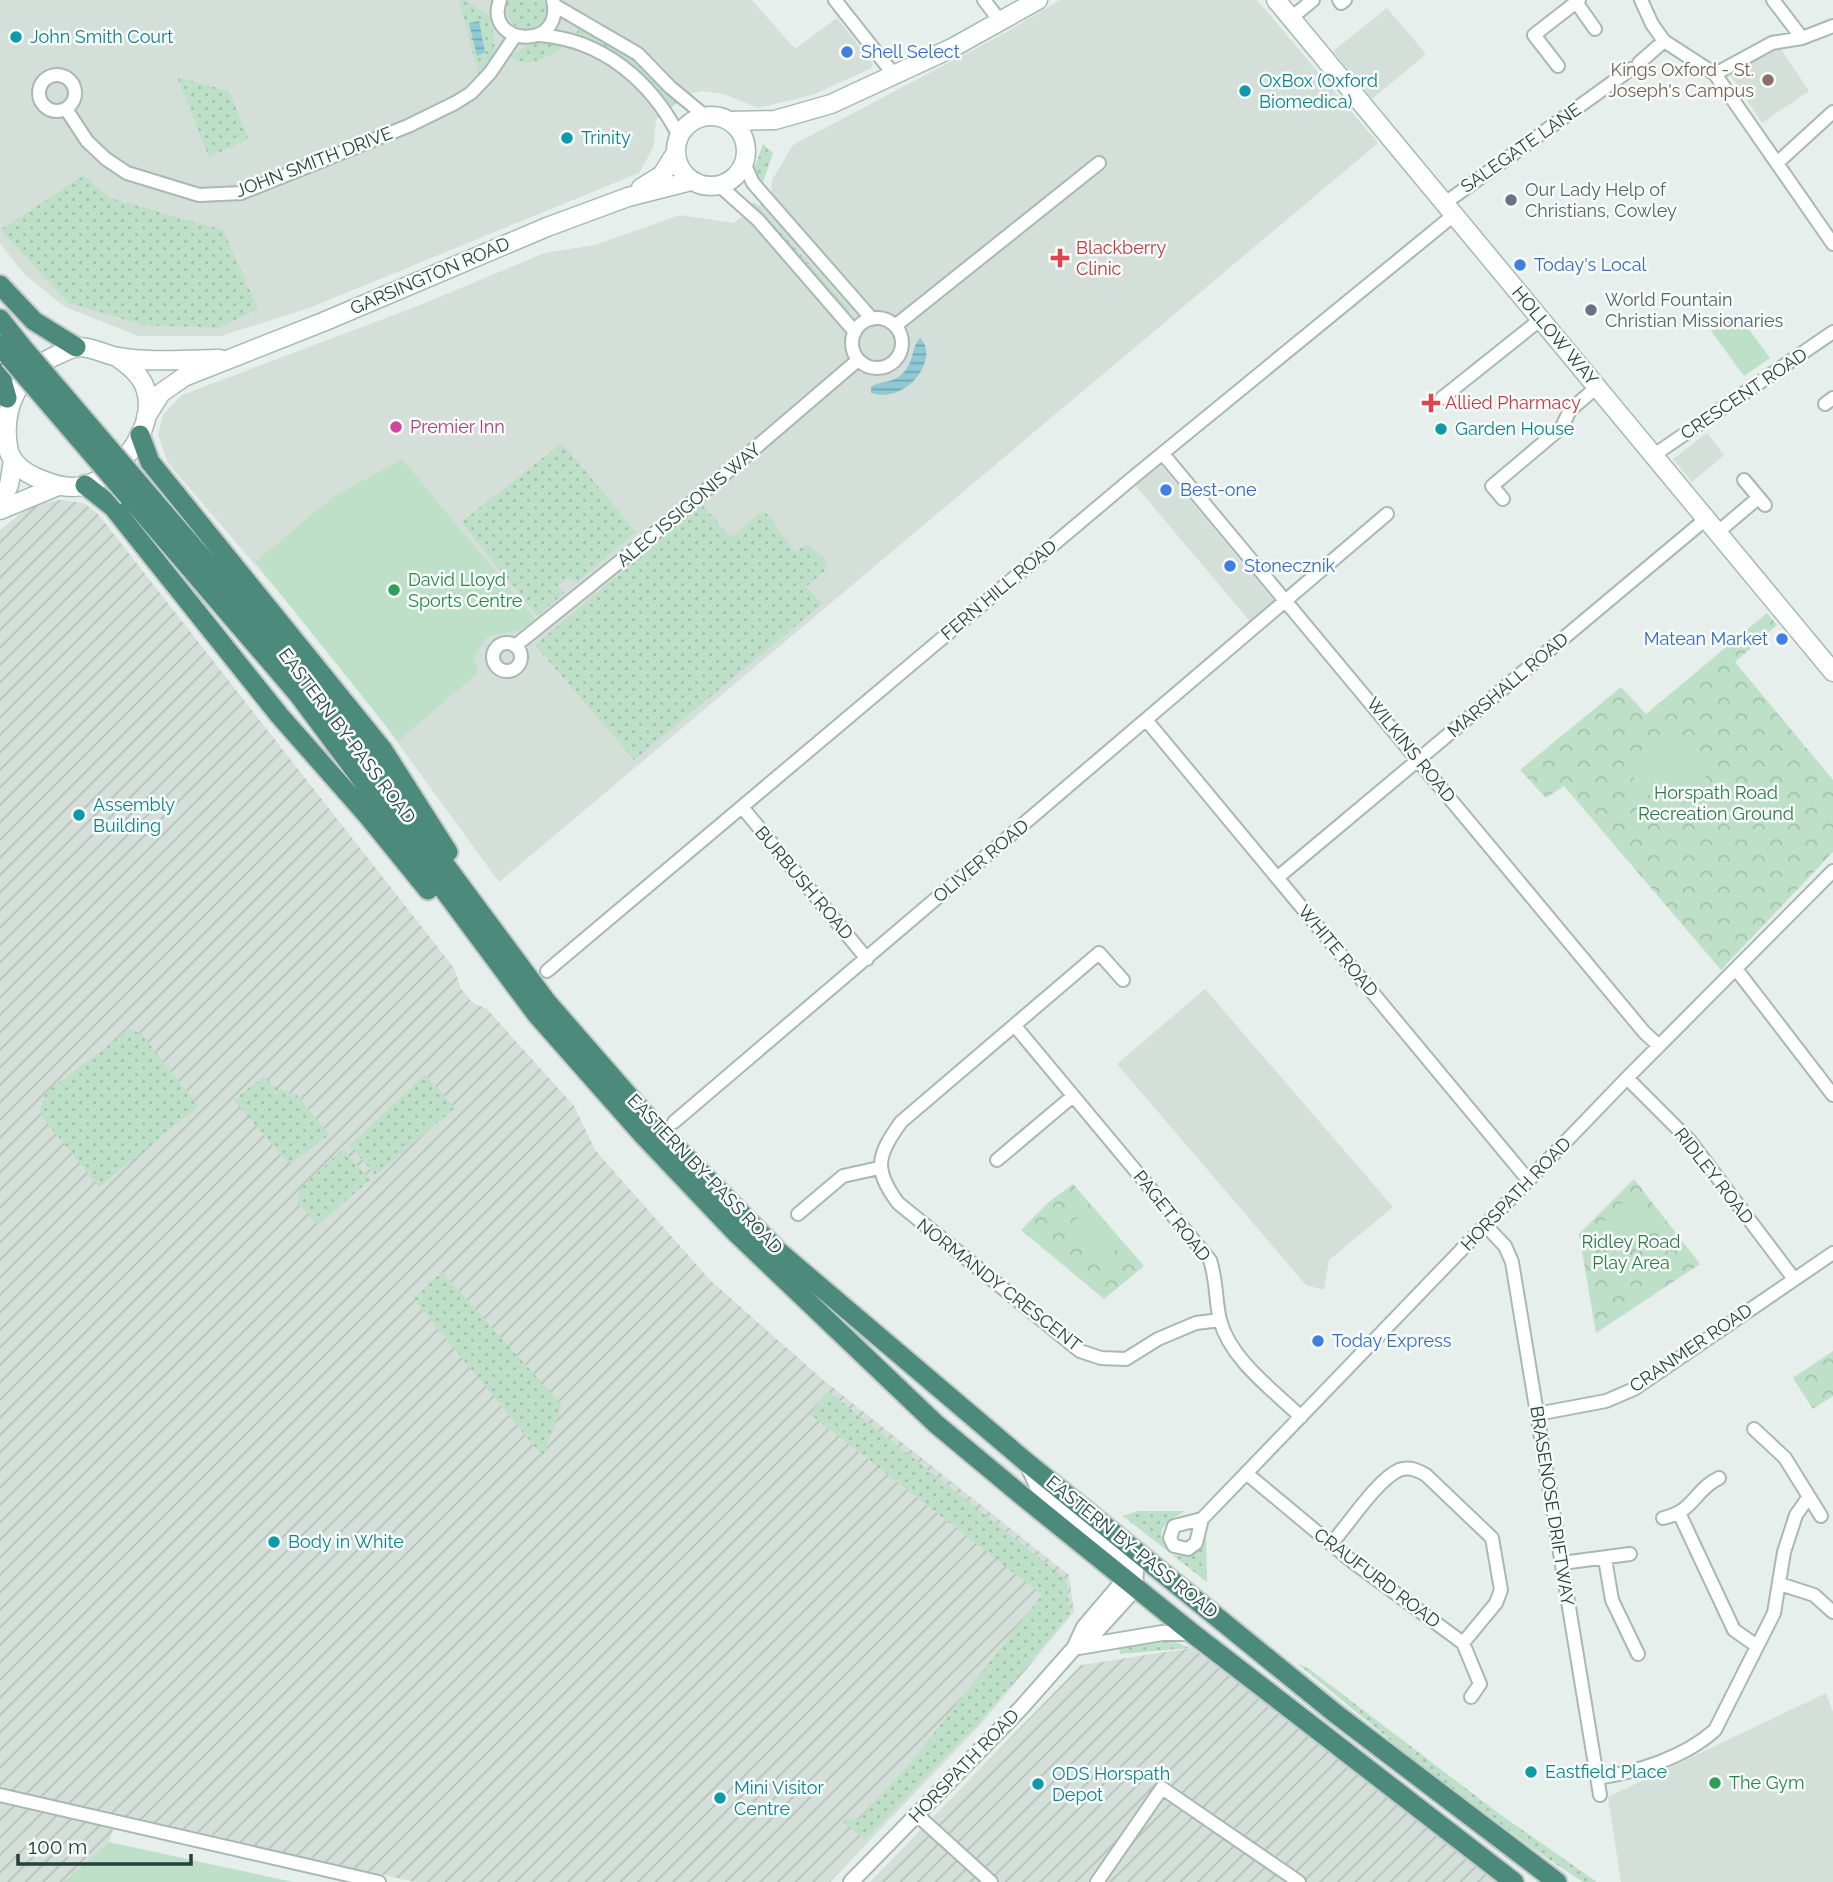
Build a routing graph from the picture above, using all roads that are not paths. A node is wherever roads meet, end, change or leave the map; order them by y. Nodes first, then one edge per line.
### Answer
1 (500, 0) edge
2 (835, 0) edge
3 (985, 0) edge
4 (1038, 0) edge
5 (1276, 0) edge
6 (1314, 0) edge
7 (1339, 0) edge
8 (1345, 0) edge
9 (1641, 0) edge
10 (1773, 0) edge
11 (1578, 1) edge
12 (553, 2) edge
13 (1291, 18) junction
14 (1000, 21) junction
15 (1833, 26) edge
16 (1595, 29) dead end
17 (538, 35) junction
18 (515, 36) junction
19 (1802, 38) junction
20 (1664, 41) junction
21 (1558, 66) dead end
22 (1715, 74) junction
23 (895, 76) junction
24 (66, 109) dead end
25 (1833, 113) edge
26 (705, 116) junction
27 (775, 120) junction
28 (730, 121) junction
29 (679, 136) junction
30 (746, 142) junction
31 (675, 154) junction
32 (744, 163) junction
33 (1099, 163) dead end
34 (1777, 163) junction
35 (691, 181) junction
36 (720, 186) junction
37 (628, 197) junction
38 (1450, 209) junction
39 (1833, 244) edge
40 (0, 285) edge
41 (0, 319) edge
42 (872, 319) junction
43 (1541, 319) junction
44 (895, 326) junction
45 (855, 332) junction
46 (1833, 333) edge
47 (76, 347) junction
48 (8, 356) edge
49 (117, 357) junction
50 (234, 358) junction
51 (859, 360) junction
52 (1597, 387) junction
53 (7, 398) junction
54 (1442, 398) dead end
55 (143, 426) junction
56 (1163, 454) junction
57 (1654, 455) junction
58 (13, 461) junction
59 (1744, 480) dead end
60 (85, 485) junction
61 (58, 486) junction
62 (135, 491) junction
63 (1503, 499) dead end
64 (0, 503) edge
65 (0, 510) edge
66 (1387, 514) dead end
67 (1712, 525) junction
68 (1287, 599) junction
69 (515, 646) dead end
70 (1833, 672) edge
71 (1147, 721) junction
72 (1419, 760) junction
73 (741, 807) junction
74 (1833, 871) edge
75 (1277, 878) junction
76 (465, 892) junction
77 (867, 959) junction
78 (1736, 969) junction
79 (547, 971) dead end
80 (1123, 980) dead end
81 (537, 1015) junction
82 (1015, 1026) junction
83 (1659, 1046) junction
84 (1627, 1079) junction
85 (1833, 1095) edge
86 (1073, 1096) junction
87 (674, 1122) dead end
88 (998, 1160) dead end
89 (879, 1168) junction
90 (1529, 1181) junction
91 (798, 1214) dead end
92 (1486, 1226) junction
93 (1833, 1253) edge
94 (1794, 1279) junction
95 (1220, 1320) junction
96 (1537, 1413) junction
97 (1301, 1417) junction
98 (1754, 1429) dead end
99 (1246, 1473) junction
100 (1719, 1478) dead end
101 (1808, 1497) junction
102 (1680, 1515) junction
103 (1821, 1516) dead end
104 (1663, 1518) dead end
105 (1202, 1519) dead end
106 (1331, 1544) junction
107 (1630, 1554) dead end
108 (1605, 1559) junction
109 (1562, 1563) junction
110 (1137, 1576) junction
111 (1780, 1584) junction
112 (1833, 1612) edge
113 (1192, 1633) junction
114 (1463, 1643) junction
115 (1757, 1646) junction
116 (1075, 1647) junction
117 (1638, 1654) dead end
118 (1471, 1697) dead end
119 (1597, 1778) junction
120 (0, 1795) edge
121 (1600, 1795) dead end
122 (916, 1814) junction
123 (379, 1882) edge
124 (851, 1882) edge
125 (991, 1882) edge
126 (1097, 1882) edge
127 (1298, 1882) edge
128 (1514, 1882) edge
129 (1558, 1882) edge

1 - 18 street
2 - 23 street
3 - 14 street
4 - 14 main road
5 - 13 main road, HOLLOW WAY
6 - 13 street
7 - 8 street
9 - 20 street
10 - 19 street
11 - 16 street
11 - 21 street
12 - 17 street
12 - 26 street
13 - 38 main road, HOLLOW WAY
14 - 23 main road
15 - 19 street
17 - 18 street
17 - 29 street
18 - 24 street, JOHN SMITH DRIVE
19 - 22 street
20 - 22 street
20 - 38 street, SALEGATE LANE
22 - 34 street
23 - 27 main road
25 - 34 street
26 - 28 main road
26 - 29 main road
27 - 28 main road
27 - 30 main road
28 - 30 main road
29 - 31 main road
30 - 32 main road
31 - 35 main road
31 - 37 main road
32 - 36 main road
32 - 42 street
33 - 44 street
34 - 39 street
35 - 36 main road
35 - 37 main road
36 - 45 street
37 - 50 main road, GARSINGTON ROAD
38 - 43 main road, HOLLOW WAY
38 - 56 street, FERN HILL ROAD
40 - 47 highway
41 - 48 highway, EASTERN BY-PASS ROAD
42 - 44 street
42 - 45 street
43 - 52 main road, HOLLOW WAY
43 - 54 street
44 - 51 street
45 - 51 street
46 - 57 street, CRESCENT ROAD
47 - 49 main road
47 - 53 main road
48 - 53 highway
48 - 62 highway, EASTERN BY-PASS ROAD, bridge
49 - 50 main road
49 - 55 main road
50 - 55 main road, GARSINGTON ROAD
51 - 69 street, ALEC ISSIGONIS WAY
52 - 57 main road, HOLLOW WAY
52 - 63 street
53 - 58 main road
55 - 60 main road
55 - 76 highway
56 - 68 street, WILKINS ROAD
56 - 73 street, FERN HILL ROAD
57 - 67 main road, HOLLOW WAY
58 - 61 main road
58 - 64 main road
59 - 67 street, MARSHALL ROAD
60 - 61 main road
60 - 81 highway
61 - 65 main road
62 - 76 highway, EASTERN BY-PASS ROAD
62 - 81 highway, EASTERN BY-PASS ROAD
66 - 68 street, OLIVER ROAD
67 - 70 main road, HOLLOW WAY
67 - 72 street, MARSHALL ROAD
68 - 71 street, OLIVER ROAD
68 - 72 street, WILKINS ROAD
71 - 75 street, WHITE ROAD
71 - 77 street, OLIVER ROAD
72 - 75 street, MARSHALL ROAD
72 - 83 street, WILKINS ROAD
73 - 77 street, BURBUSH ROAD
73 - 79 street, FERN HILL ROAD
74 - 78 street, HORSPATH ROAD
75 - 90 street, WHITE ROAD
76 - 110 highway, EASTERN BY-PASS ROAD
77 - 87 street, OLIVER ROAD
78 - 83 street, HORSPATH ROAD
78 - 85 street
80 - 82 street
81 - 110 highway, EASTERN BY-PASS ROAD
82 - 86 street, PAGET ROAD
82 - 89 street
83 - 84 street, HORSPATH ROAD
84 - 90 street, HORSPATH ROAD
84 - 94 street, RIDLEY ROAD
86 - 88 street
86 - 95 street, PAGET ROAD
89 - 91 street
89 - 95 street, NORMANDY CRESCENT
90 - 92 street, HORSPATH ROAD
92 - 96 street, BRASENOSE DRIFTWAY
92 - 97 street, HORSPATH ROAD
93 - 94 street, CRANMER ROAD
94 - 96 street, CRANMER ROAD
95 - 97 street, PAGET ROAD
96 - 109 street, BRASENOSE DRIFTWAY
97 - 99 street, HORSPATH ROAD
98 - 101 street
99 - 105 street, HORSPATH ROAD
99 - 106 street, CRAUFURD ROAD
100 - 102 street
101 - 103 street
101 - 111 street
102 - 104 street
102 - 115 street
106 - 114 street, CRAUFURD ROAD
106 - 114 street
107 - 108 street
108 - 109 street
108 - 117 street
109 - 119 street, BRASENOSE DRIFTWAY
110 - 113 highway, EASTERN BY-PASS ROAD
110 - 116 street, HORSPATH ROAD
110 - 129 highway, EASTERN BY-PASS ROAD
111 - 112 street
111 - 115 street
113 - 116 street
113 - 128 highway, EASTERN BY-PASS ROAD
114 - 118 street
115 - 119 street
116 - 122 street, HORSPATH ROAD
119 - 121 street, BRASENOSE DRIFTWAY
120 - 123 street
122 - 124 street, HORSPATH ROAD
122 - 125 street
126 - 127 street

